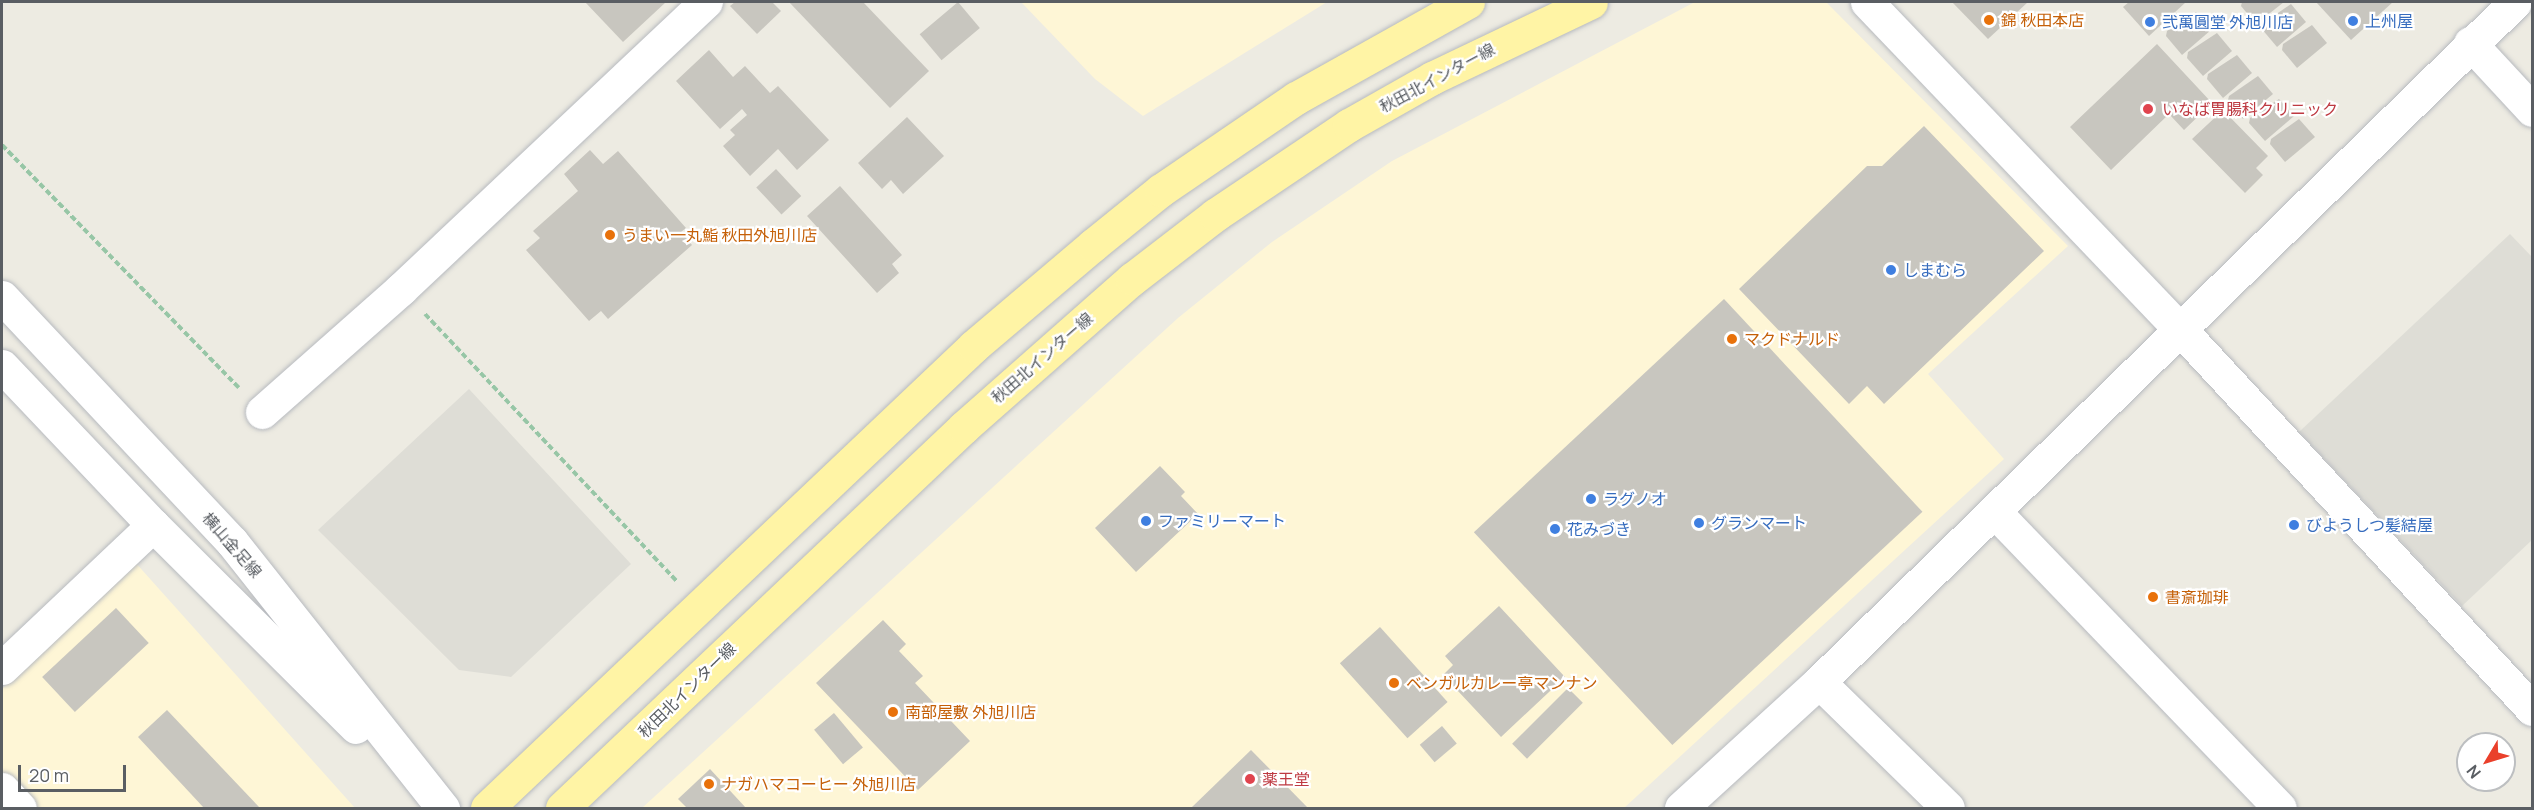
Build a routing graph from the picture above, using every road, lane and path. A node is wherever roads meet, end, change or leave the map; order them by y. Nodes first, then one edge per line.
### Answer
1 (706, 2) edge
2 (1468, 2) edge
3 (1591, 2) edge
4 (1867, 2) edge
5 (2515, 2) edge
6 (2470, 43) junction
7 (2532, 110) edge
8 (2, 145) edge
9 (401, 289) junction
10 (2, 297) edge
11 (2180, 329) junction
12 (2, 366) edge
13 (262, 412) joint
14 (1994, 511) junction
15 (153, 525) junction
16 (700, 606) junction
17 (2, 668) edge
18 (1818, 682) junction
19 (2532, 709) edge
20 (2, 789) edge
21 (20, 808) edge
22 (438, 808) edge
23 (443, 808) edge
24 (487, 808) edge
25 (562, 808) edge
26 (1681, 808) edge
27 (1948, 808) edge
28 (2280, 808) edge

1 - 9 street
2 - 16 main road
3 - 25 main road, 秋田北インター線
4 - 11 street
5 - 6 street
6 - 7 street
6 - 11 street
8 - 13 path
9 - 13 street
9 - 16 path
10 - 23 street, 横山金足線
11 - 14 street
11 - 19 street
12 - 15 street
14 - 18 street
14 - 28 street
15 - 17 street
15 - 22 street
16 - 24 main road
18 - 26 street
18 - 27 street
20 - 21 street

